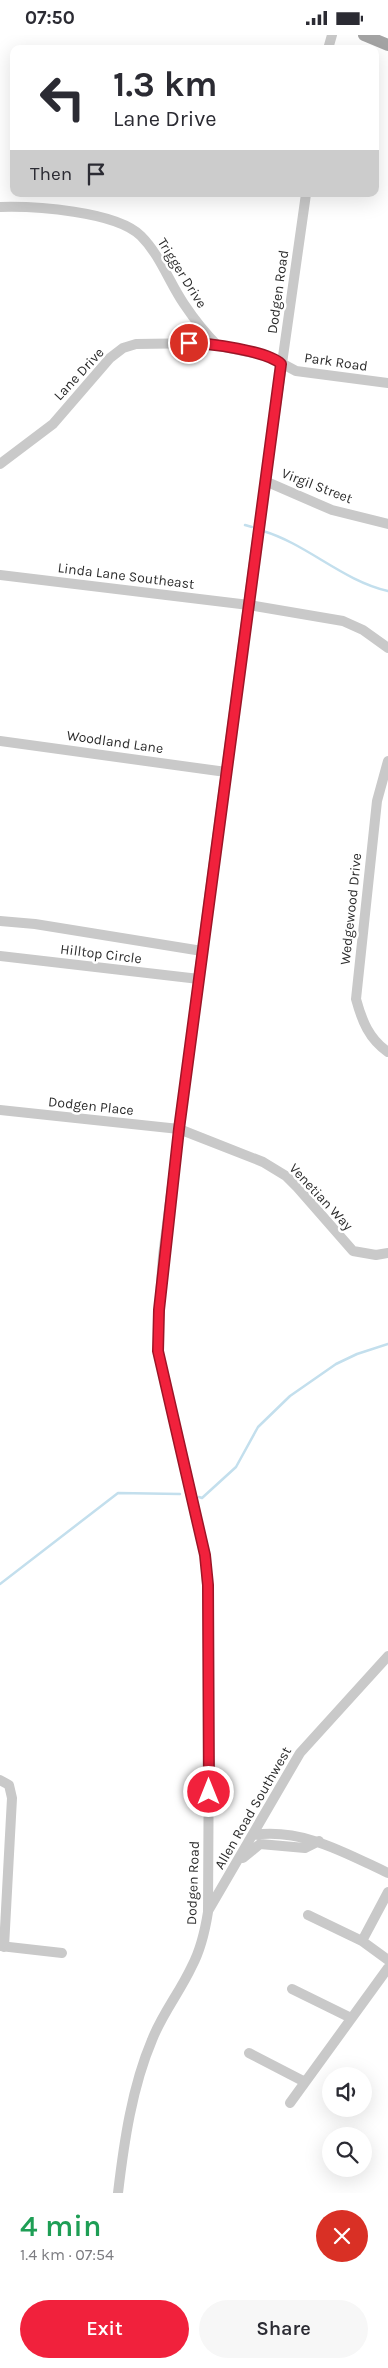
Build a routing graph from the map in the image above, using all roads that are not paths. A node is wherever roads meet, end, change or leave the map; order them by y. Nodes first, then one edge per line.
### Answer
1 (364, 35) edge
2 (388, 45) edge
3 (306, 197) edge
4 (0, 207) edge
5 (218, 346) junction
6 (281, 364) junction
7 (388, 383) edge
8 (0, 464) edge
9 (265, 481) junction
10 (388, 524) edge
11 (0, 575) edge
12 (248, 605) junction
13 (388, 648) edge
14 (0, 741) edge
15 (388, 761) edge
16 (226, 772) junction
17 (0, 921) edge
18 (202, 951) junction
19 (0, 956) edge
20 (199, 979) junction
21 (388, 1052) edge
22 (0, 1110) edge
23 (179, 1129) junction
24 (388, 1253) edge
25 (388, 1656) edge
26 (0, 1780) edge
27 (253, 1835) junction
28 (288, 1841) junction
29 (260, 1844) junction
30 (235, 1865) junction
31 (388, 1873) edge
32 (388, 1892) edge
33 (208, 1911) junction
34 (308, 1915) dead end
35 (362, 1941) junction
36 (2, 1946) edge
37 (62, 1953) dead end
38 (388, 1960) edge
39 (388, 1968) edge
40 (292, 1989) dead end
41 (351, 2018) junction
42 (249, 2053) dead end
43 (305, 2082) junction
44 (290, 2103) dead end
45 (118, 2193) edge

1 - 2 main road
3 - 6 street, Dodgen Road
4 - 5 street, Trigger Drive
5 - 6 street, Lane Drive
5 - 8 street, Lane Drive
6 - 7 street, Park Road
6 - 9 street, Dodgen Road
9 - 10 street, Virgil Street
9 - 12 street, Dodgen Road
11 - 12 street, Linda Lane Southeast
12 - 13 street, Linda Lane Southeast
12 - 16 street, Dodgen Road
14 - 16 street, Woodland Lane
15 - 21 street, Wedgewood Drive
16 - 18 street, Dodgen Road
17 - 18 street
18 - 20 street, Dodgen Road
19 - 20 street, Hilltop Circle
20 - 23 street, Dodgen Road
22 - 23 street, Dodgen Place
23 - 24 street, Venetian Way
23 - 33 street, Dodgen Road
25 - 27 street, Allen Road Southwest
26 - 36 street
27 - 28 street
27 - 29 street
27 - 30 street, Allen Road Southwest
28 - 29 street
28 - 31 street
29 - 30 street
30 - 33 street, Allen Road Southwest
32 - 35 street
33 - 45 street, Dodgen Road
34 - 35 street
35 - 38 street
36 - 37 street
39 - 41 street
40 - 41 street
41 - 43 street
42 - 43 street
43 - 44 street

